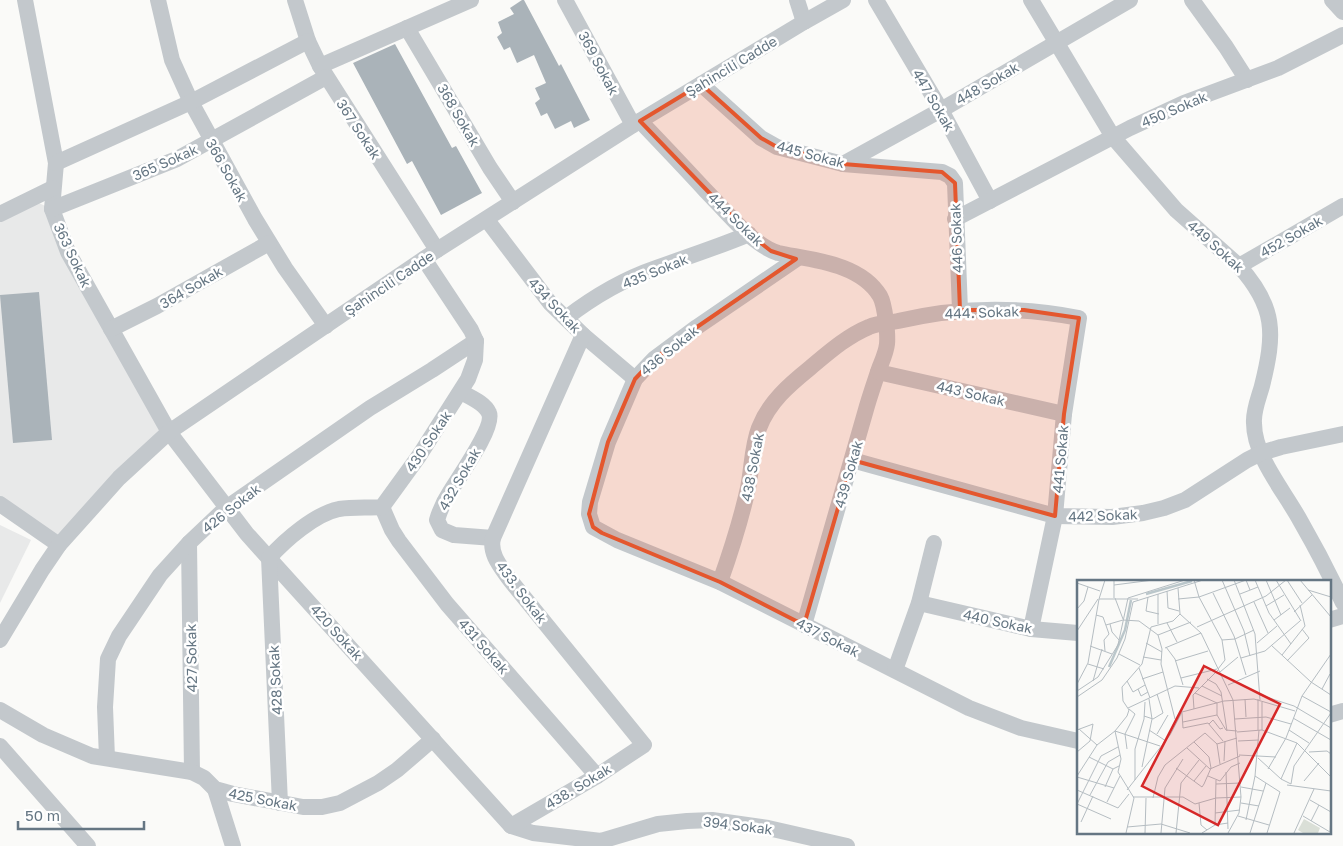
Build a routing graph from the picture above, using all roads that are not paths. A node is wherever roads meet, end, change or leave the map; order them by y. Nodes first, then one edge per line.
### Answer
1 (25, 0) edge
2 (158, 0) edge
3 (295, 0) edge
4 (470, 0) edge
5 (565, 0) edge
6 (797, 0) edge
7 (844, 0) edge
8 (876, 0) edge
9 (1031, 0) edge
10 (1130, 0) edge
11 (1192, 0) edge
12 (1332, 0) edge
13 (1343, 12) edge
14 (804, 22) junction
15 (408, 28) junction
16 (1343, 35) edge
17 (308, 41) junction
18 (1057, 42) junction
19 (323, 72) junction
20 (1247, 80) junction
21 (701, 84) junction
22 (190, 102) junction
23 (941, 110) junction
24 (636, 123) junction
25 (1113, 137) junction
26 (211, 140) junction
27 (56, 163) junction
28 (843, 164) junction
29 (942, 172) joint
30 (53, 188) junction
31 (990, 201) junction
32 (512, 202) junction
33 (1343, 206) edge
34 (52, 209) junction
35 (0, 210) edge
36 (0, 214) edge
37 (955, 219) junction
38 (487, 220) junction
39 (749, 234) junction
40 (269, 243) junction
41 (431, 255) junction
42 (798, 258) junction
43 (1239, 266) junction
44 (960, 310) junction
45 (566, 318) junction
46 (1079, 318) joint
47 (885, 324) junction
48 (326, 326) junction
49 (111, 329) junction
50 (583, 335) junction
51 (476, 341) junction
52 (878, 372) junction
53 (635, 379) junction
54 (461, 392) junction
55 (1064, 414) junction
56 (169, 432) junction
57 (1343, 434) edge
58 (1261, 453) junction
59 (852, 460) junction
60 (0, 504) edge
61 (382, 507) junction
62 (226, 508) junction
63 (589, 514) joint
64 (1055, 516) junction
65 (493, 538) junction
66 (189, 543) junction
67 (934, 543) dead end
68 (59, 545) junction
69 (269, 558) junction
70 (720, 582) junction
71 (919, 603) junction
72 (1343, 603) edge
73 (1343, 616) edge
74 (1330, 620) edge
75 (804, 624) junction
76 (1031, 629) junction
77 (1077, 634) edge
78 (0, 640) edge
79 (895, 670) junction
80 (0, 710) edge
81 (1343, 711) edge
82 (1330, 715) edge
83 (433, 739) junction
84 (1077, 741) edge
85 (644, 745) joint
86 (0, 746) edge
87 (107, 758) junction
88 (192, 772) junction
89 (597, 776) junction
90 (215, 789) junction
91 (280, 803) junction
92 (511, 826) junction
93 (600, 843) edge
94 (841, 845) edge
95 (88, 846) edge
96 (233, 846) edge

1 - 27 street, 363 Sokak
2 - 22 street, 366 Sokak
3 - 17 street, 367 Sokak
4 - 15 street, 365 Sokak
5 - 24 street, 369 Sokak
6 - 14 street
7 - 14 street, Şahincili Cadde
8 - 23 street, 447 Sokak
9 - 18 street, 449 Sokak
10 - 18 street, 448 Sokak
11 - 20 street
12 - 13 street
14 - 21 street, Şahincili Cadde
15 - 19 street, 365 Sokak
15 - 32 street, 368 Sokak
16 - 20 street, 450 Sokak
17 - 19 street, 367 Sokak
17 - 22 street
18 - 23 street, 448 Sokak
18 - 25 street, 449 Sokak
19 - 26 street, 365 Sokak
19 - 41 street, 367 Sokak
20 - 25 street, 450 Sokak
21 - 24 street, Şahincili Cadde
21 - 28 street, 445 Sokak
22 - 26 street, 366 Sokak
22 - 27 street
23 - 28 street, 448 Sokak
23 - 31 street, 447 Sokak
24 - 32 street, Şahincili Cadde
24 - 39 street, 444 Sokak
25 - 31 street, 450 Sokak
25 - 43 street, 449 Sokak
26 - 34 street, 365 Sokak
26 - 40 street, 366 Sokak
27 - 30 street, 363 Sokak
28 - 29 street, 445 Sokak
29 - 37 street, 446 Sokak
30 - 34 street, 363 Sokak
30 - 36 street
31 - 37 street, 450 Sokak
32 - 38 street, Şahincili Cadde
33 - 43 street, 452 Sokak
34 - 49 street, 363 Sokak
35 - 36 street
37 - 44 street, 446 Sokak
38 - 41 street, Şahincili Cadde
38 - 45 street, 434 Sokak
39 - 42 street, 444 Sokak
39 - 45 street, 435 Sokak
40 - 48 street, 366 Sokak
40 - 49 street, 364 Sokak
41 - 48 street, Şahincili Cadde
41 - 51 street
42 - 47 street, 444 Sokak
42 - 53 street, 436 Sokak
43 - 58 street, 449 Sokak
44 - 46 street, 444. Sokak
44 - 47 street, 444. Sokak
45 - 50 street, 434 Sokak
46 - 55 street, 441 Sokak
47 - 52 street, 439 Sokak
47 - 70 street, 438 Sokak
48 - 56 street, Şahincili Cadde
49 - 56 street, 363 Sokak
50 - 53 street, 434 Sokak
50 - 65 street
51 - 54 street, 430 Sokak
51 - 62 street, 426 Sokak
52 - 55 street, 443 Sokak
52 - 59 street, 439 Sokak
53 - 63 street, 436 Sokak
54 - 61 street, 430 Sokak
54 - 65 street, 432 Sokak
55 - 64 street, 441 Sokak
56 - 62 street, 420 Sokak
56 - 68 street, Şahincili Cadde
57 - 58 street, 442 Sokak
58 - 64 street, 442 Sokak
58 - 72 street, 449 Sokak
59 - 64 street, 442 Sokak
59 - 75 street, 439 Sokak
60 - 68 street
61 - 69 street
61 - 89 street, 431 Sokak
62 - 66 street, 426 Sokak
62 - 69 street, 420 Sokak
63 - 70 street, 437 Sokak
64 - 76 street, 441 Sokak
65 - 85 street, 433. Sokak
66 - 87 street, 426 Sokak
66 - 88 street, 427 Sokak
67 - 71 street
68 - 78 street, Şahincili Cadde
69 - 83 street, 420 Sokak
69 - 91 street, 428 Sokak
70 - 75 street, 437 Sokak
71 - 76 street, 440 Sokak
71 - 79 street
73 - 74 street
75 - 79 street, 437 Sokak
76 - 77 street, 440 Sokak
79 - 84 street, 437 Sokak
80 - 87 street, 425 Sokak
81 - 82 street
83 - 91 street, 425 Sokak
83 - 92 street, 420 Sokak
85 - 89 street, 438. Sokak
86 - 95 street
87 - 88 street, 425 Sokak
88 - 90 street, 425 Sokak
89 - 92 street, 438. Sokak
90 - 91 street, 425 Sokak
90 - 96 street
92 - 93 street, 394 Sokak
93 - 94 street, 394 Sokak

